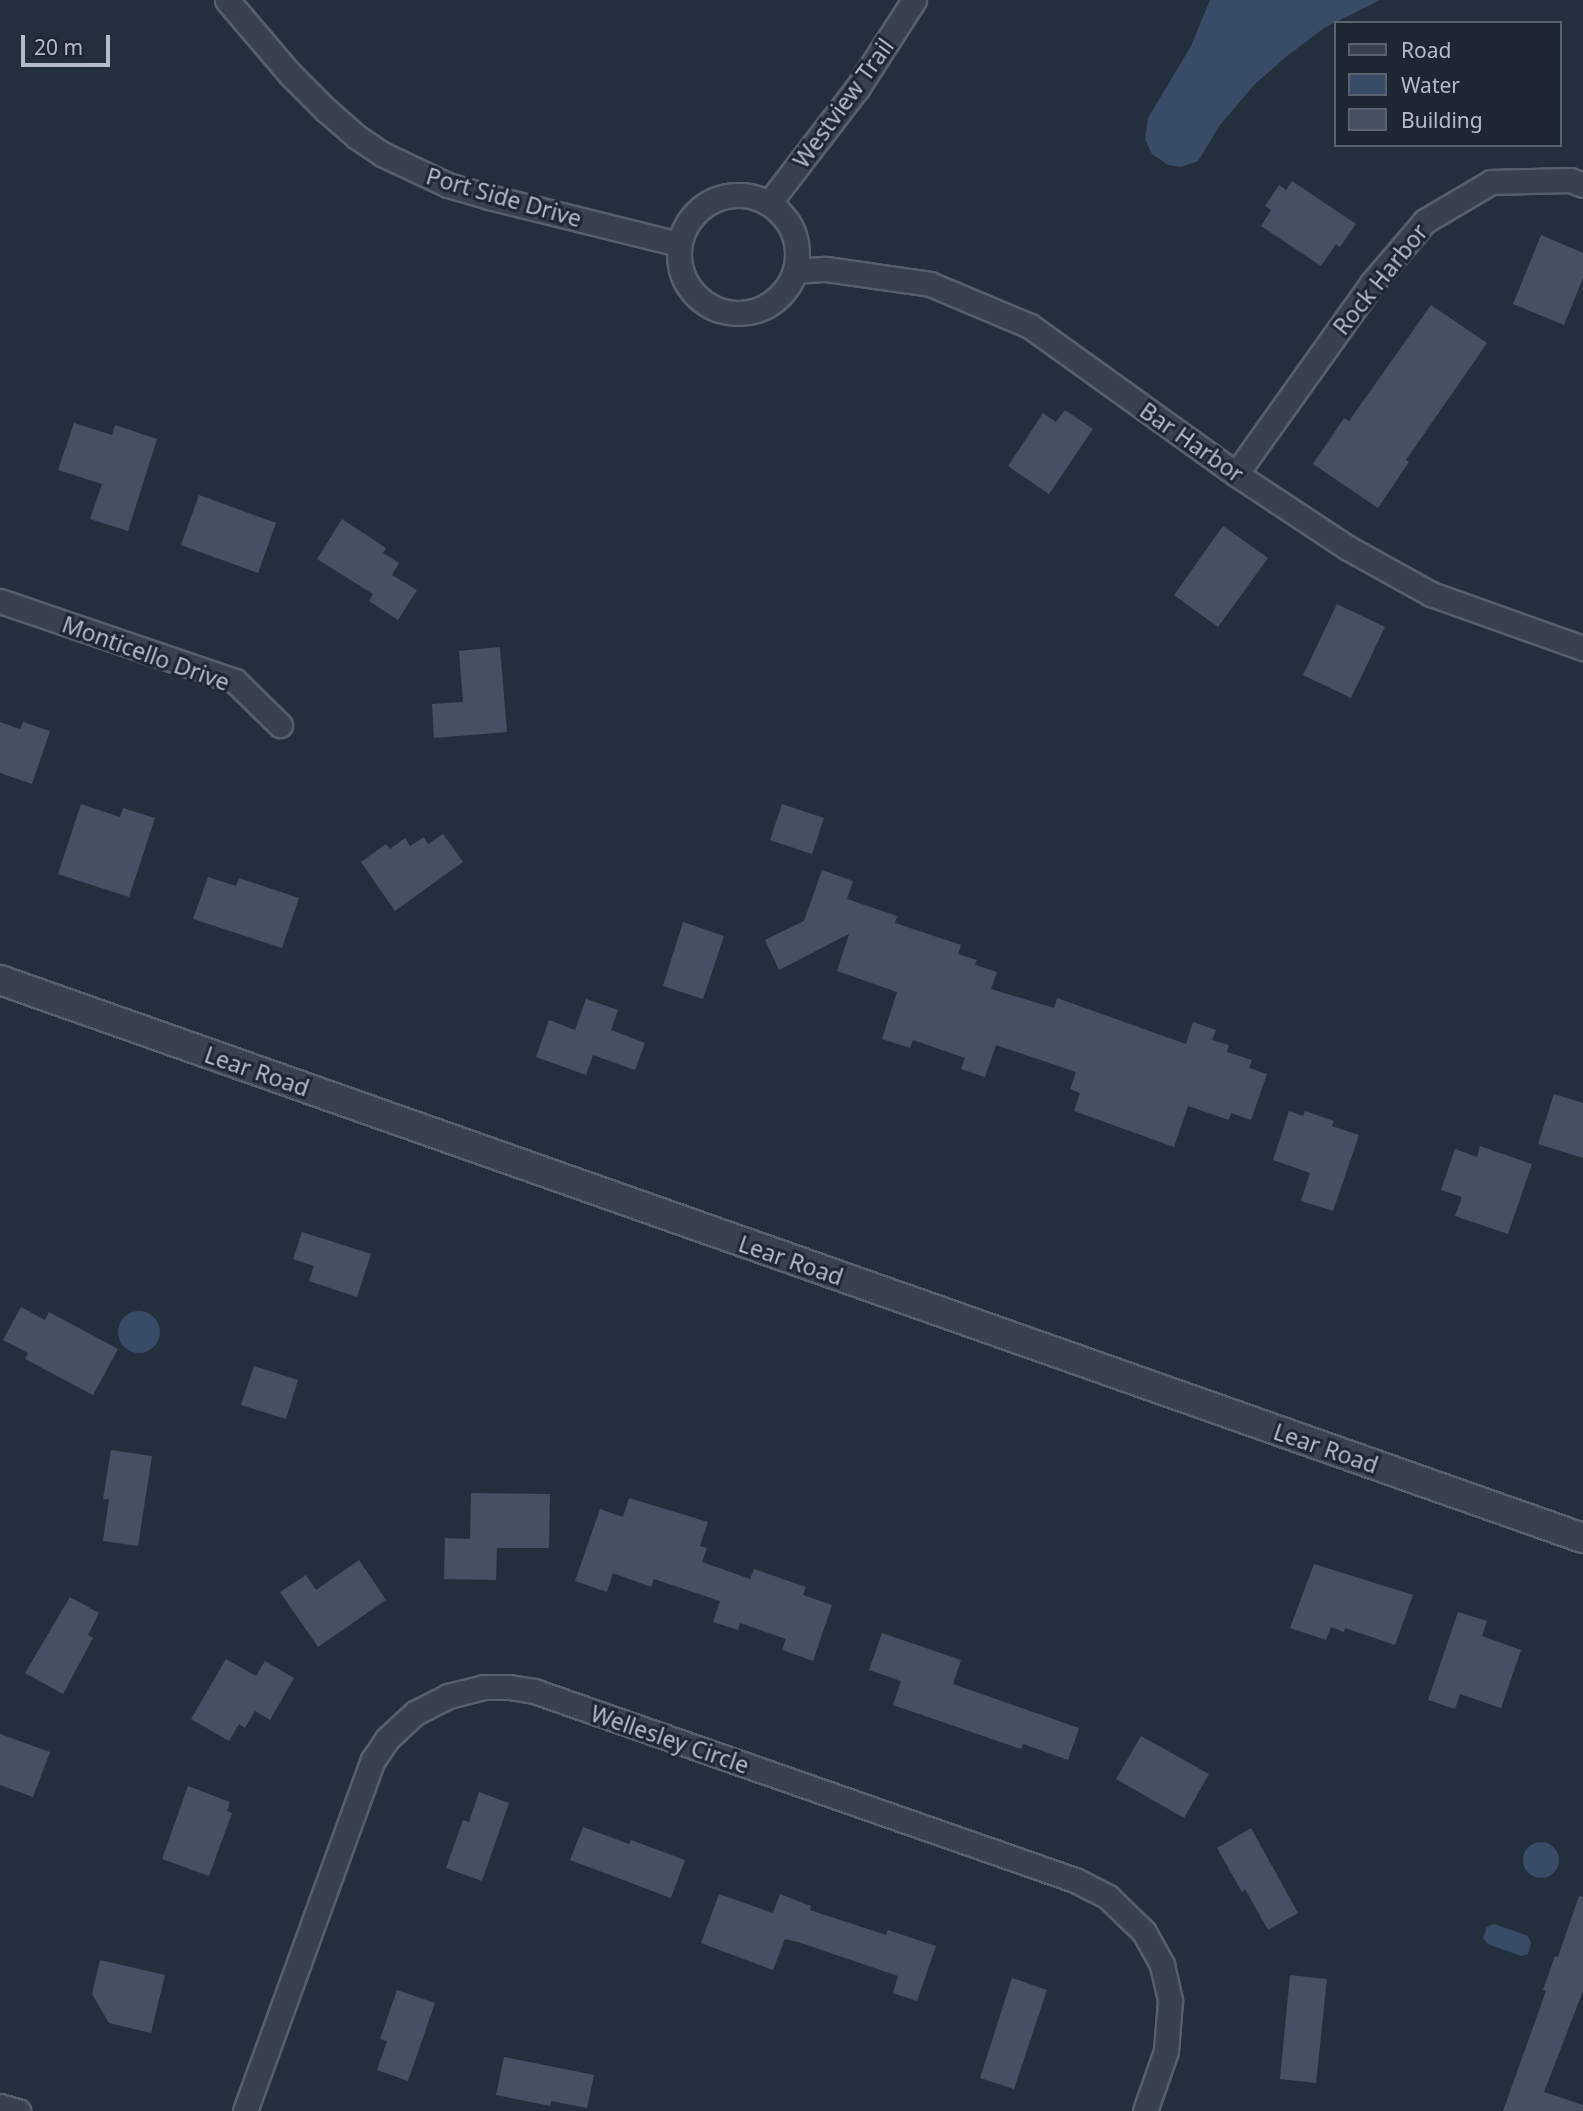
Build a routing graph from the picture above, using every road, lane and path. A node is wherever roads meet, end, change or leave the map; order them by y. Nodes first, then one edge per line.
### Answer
1 (227, 0) edge
2 (914, 0) edge
3 (1583, 185) edge
4 (769, 204) junction
5 (679, 244) junction
6 (794, 271) junction
7 (1236, 474) junction
8 (0, 601) edge
9 (1583, 648) edge
10 (280, 725) dead end
11 (0, 980) edge
12 (1583, 1538) edge
13 (0, 2106) edge
14 (18, 2111) edge
15 (246, 2111) edge
16 (1145, 2111) edge

1 - 5 street, Port Side Drive
2 - 4 street, Westview Trail
3 - 7 street, Rock Harbor
4 - 5 street
4 - 6 street
5 - 6 street
6 - 7 street, Bar Harbor
7 - 9 street, Bar Harbor
8 - 10 street, Monticello Drive
11 - 12 street, Lear Road
13 - 14 street
15 - 16 street, Wellesley Circle

